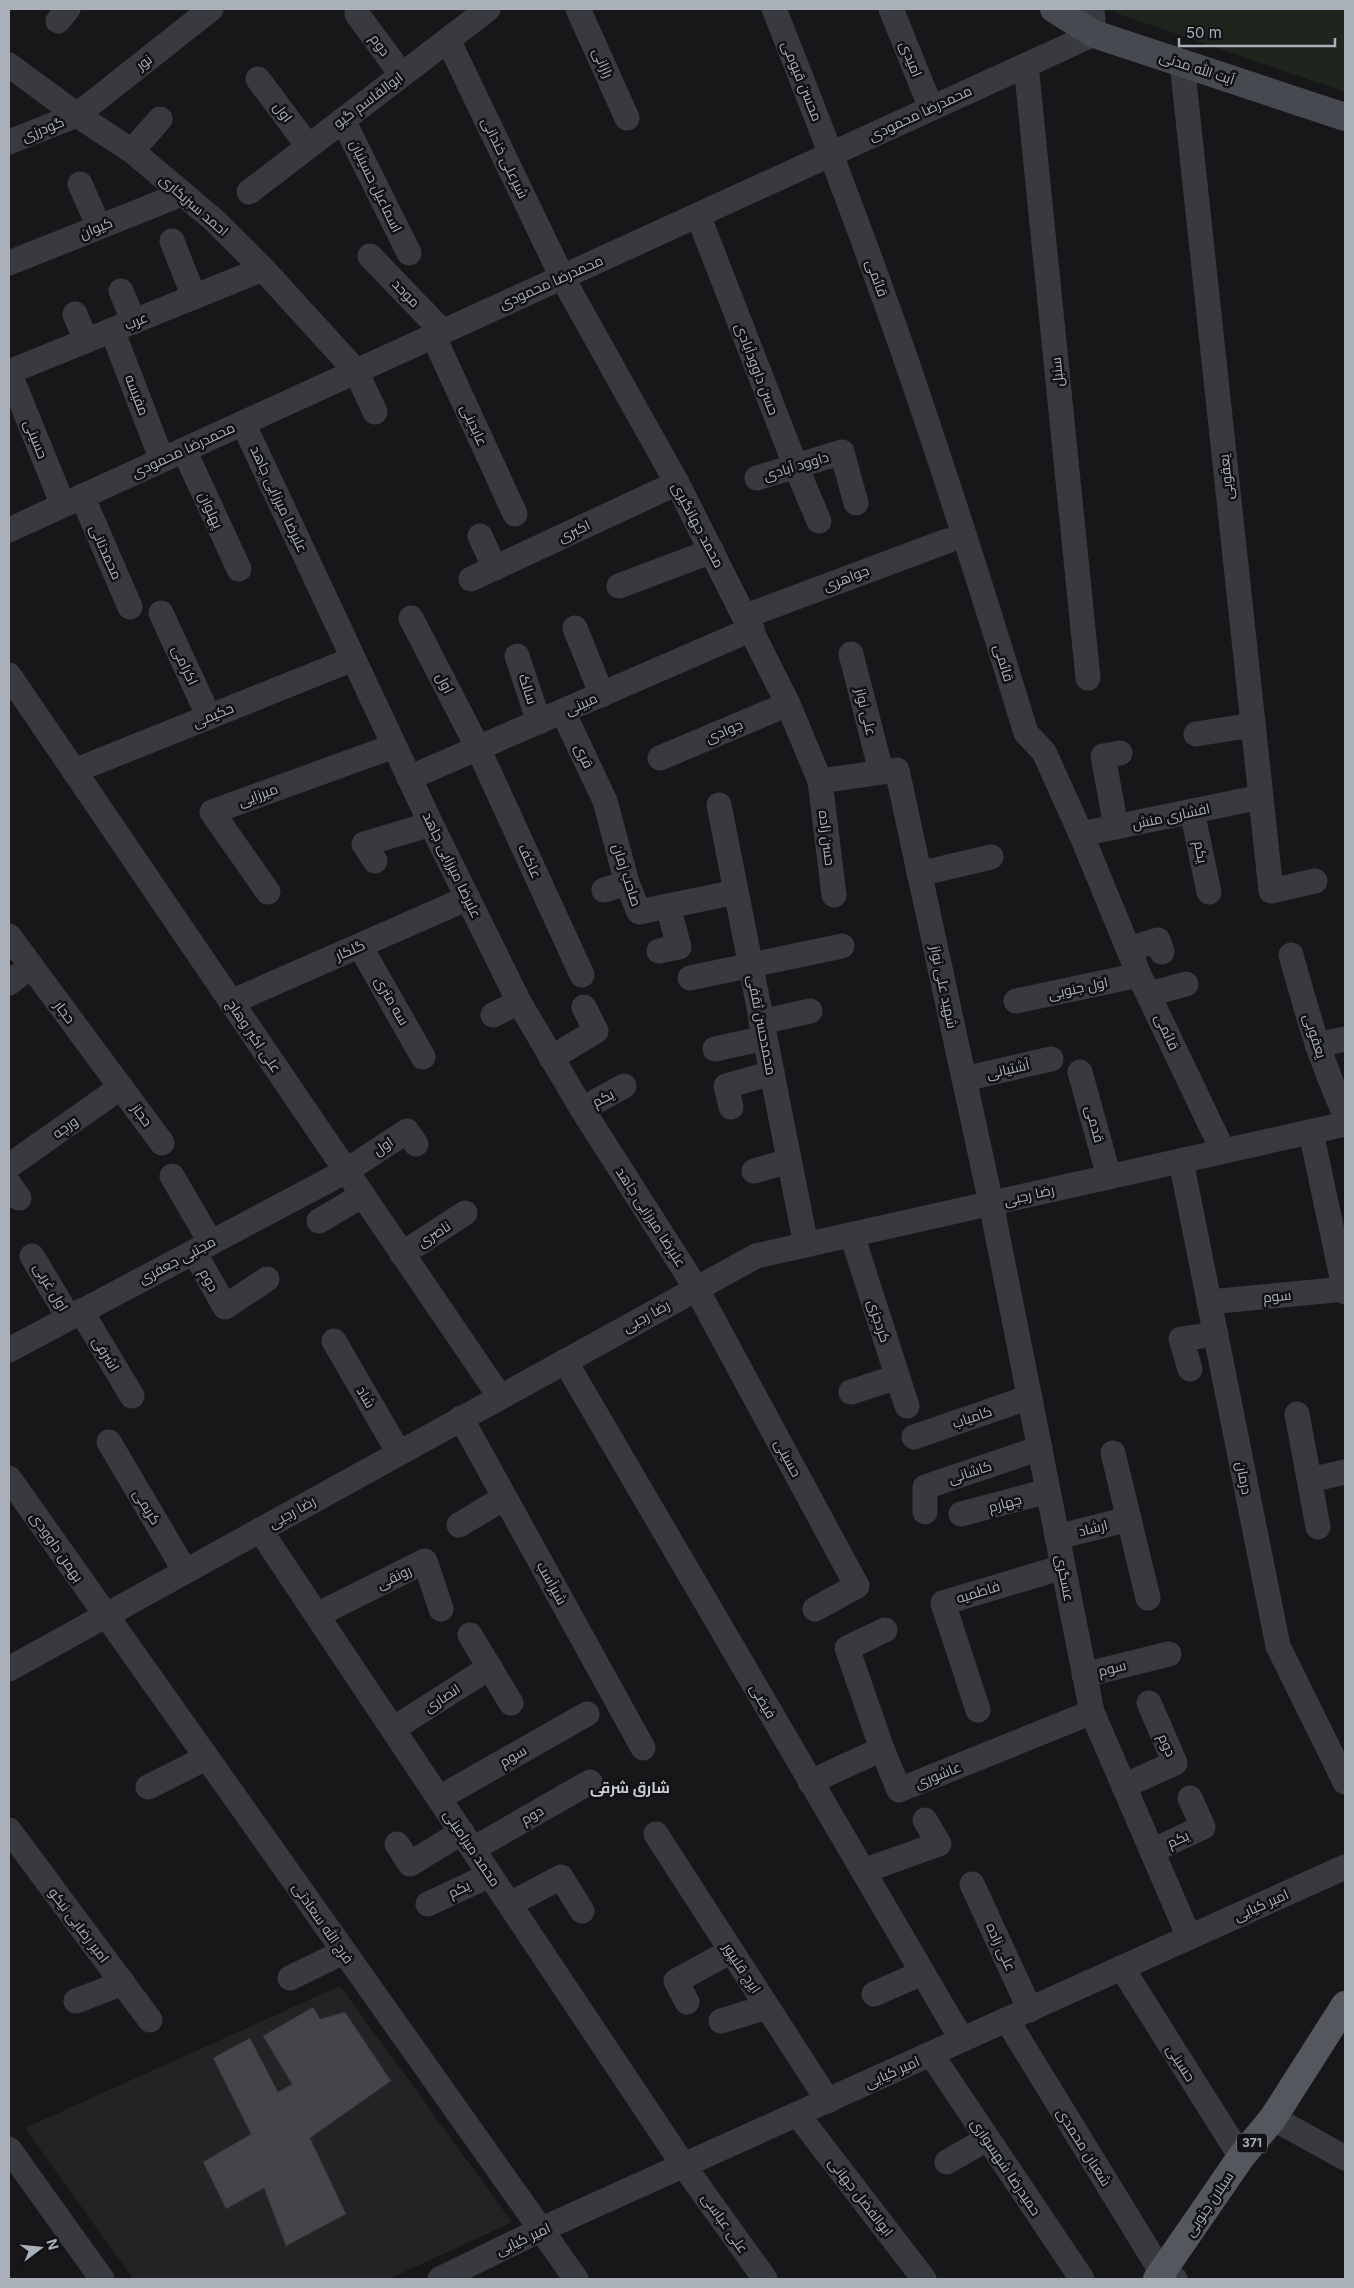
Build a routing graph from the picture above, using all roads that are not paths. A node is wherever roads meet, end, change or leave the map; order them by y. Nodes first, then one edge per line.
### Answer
1 (211, 9) edge
2 (488, 9) edge
3 (578, 9) edge
4 (774, 9) edge
5 (891, 9) edge
6 (1054, 9) edge
7 (357, 14) dead end
8 (1093, 21) edge
9 (448, 40) junction
10 (1182, 63) junction
11 (1026, 65) junction
12 (9, 66) edge
13 (402, 75) junction
14 (258, 79) dead end
15 (931, 108) junction
16 (77, 115) junction
17 (1345, 117) edge
18 (628, 118) dead end
19 (160, 120) dead end
20 (343, 120) junction
21 (9, 142) edge
22 (308, 146) junction
23 (132, 151) junction
24 (831, 154) junction
25 (80, 184) dead end
26 (249, 192) dead end
27 (182, 194) junction
28 (698, 215) junction
29 (99, 227) junction
30 (172, 241) dead end
31 (409, 253) dead end
32 (370, 256) dead end
33 (9, 263) edge
34 (263, 269) junction
35 (562, 277) junction
36 (122, 291) dead end
37 (194, 297) junction
38 (75, 314) dead end
39 (123, 326) junction
40 (437, 333) junction
41 (86, 341) junction
42 (356, 371) junction
43 (10, 379) edge
44 (375, 412) dead end
45 (243, 423) junction
46 (173, 455) junction
47 (796, 467) junction
48 (757, 478) dead end
49 (676, 483) junction
50 (72, 501) junction
51 (856, 503) dead end
52 (515, 514) dead end
53 (819, 521) dead end
54 (9, 530) edge
55 (480, 536) dead end
56 (947, 541) dead end
57 (712, 551) junction
58 (495, 568) junction
59 (239, 569) dead end
60 (471, 579) dead end
61 (619, 586) dead end
62 (130, 607) dead end
63 (161, 613) dead end
64 (411, 618) dead end
65 (749, 623) junction
66 (575, 628) dead end
67 (851, 654) dead end
68 (517, 656) dead end
69 (353, 660) junction
70 (9, 675) edge
71 (1088, 678) dead end
72 (602, 695) junction
73 (788, 704) junction
74 (563, 712) junction
75 (209, 717) junction
76 (539, 722) junction
77 (1253, 725) junction
78 (1196, 734) dead end
79 (394, 746) junction
80 (478, 748) junction
81 (1120, 753) dead end
82 (660, 758) dead end
83 (889, 770) junction
84 (74, 771) junction
85 (410, 778) junction
86 (820, 781) junction
87 (1261, 797) junction
88 (605, 801) joint
89 (719, 805) dead end
90 (1192, 811) junction
91 (431, 824) junction
92 (1116, 827) junction
93 (1081, 834) junction
94 (991, 857) dead end
95 (374, 861) dead end
96 (919, 874) junction
97 (1315, 881) dead end
98 (628, 884) junction
99 (604, 890) dead end
100 (268, 892) dead end
101 (736, 892) junction
102 (1209, 892) dead end
103 (834, 896) dead end
104 (468, 898) junction
105 (668, 906) junction
106 (9, 936) edge
107 (360, 946) junction
108 (842, 946) dead end
109 (1129, 949) junction
110 (659, 951) dead end
111 (1162, 952) dead end
112 (1291, 955) dead end
113 (31, 966) junction
114 (750, 966) junction
115 (582, 975) dead end
116 (690, 978) dead end
117 (9, 983) edge
118 (1186, 984) dead end
119 (1144, 985) junction
120 (1016, 1001) dead end
121 (231, 1002) junction
122 (519, 1002) junction
123 (584, 1007) dead end
124 (810, 1011) dead end
125 (493, 1015) dead end
126 (763, 1030) junction
127 (1345, 1039) edge
128 (1317, 1045) junction
129 (715, 1049) dead end
130 (424, 1057) dead end
131 (551, 1058) junction
132 (1051, 1059) dead end
133 (772, 1072) junction
134 (1080, 1072) dead end
135 (964, 1079) junction
136 (624, 1086) dead end
137 (121, 1087) junction
138 (731, 1107) dead end
139 (582, 1109) junction
140 (1345, 1114) edge
141 (1345, 1124) edge
142 (1311, 1132) junction
143 (162, 1143) dead end
144 (416, 1144) dead end
145 (1223, 1151) junction
146 (789, 1161) junction
147 (1181, 1161) junction
148 (9, 1166) edge
149 (346, 1171) junction
150 (754, 1171) dead end
151 (172, 1176) dead end
152 (1109, 1177) junction
153 (363, 1195) junction
154 (991, 1203) junction
155 (466, 1213) dead end
156 (319, 1221) dead end
157 (852, 1235) junction
158 (806, 1245) junction
159 (202, 1247) junction
160 (402, 1254) junction
161 (32, 1256) dead end
162 (267, 1279) dead end
163 (696, 1288) junction
164 (1345, 1291) edge
165 (1209, 1302) junction
166 (75, 1315) junction
167 (1216, 1334) junction
168 (334, 1341) dead end
169 (9, 1350) edge
170 (565, 1361) junction
171 (1190, 1369) dead end
172 (897, 1377) junction
173 (851, 1392) dead end
174 (132, 1396) dead end
175 (500, 1397) junction
176 (1030, 1397) junction
177 (907, 1406) dead end
178 (1298, 1414) dead end
179 (461, 1418) junction
180 (914, 1437) dead end
181 (109, 1442) dead end
182 (1040, 1448) junction
183 (1113, 1452) dead end
184 (399, 1453) junction
185 (1345, 1472) edge
186 (9, 1478) edge
187 (1310, 1480) junction
188 (1048, 1491) junction
189 (504, 1498) junction
190 (925, 1512) dead end
191 (961, 1514) dead end
192 (1129, 1519) junction
193 (459, 1525) dead end
194 (1318, 1527) dead end
195 (260, 1530) junction
196 (1057, 1537) junction
197 (1063, 1567) junction
198 (185, 1571) junction
199 (1148, 1598) dead end
200 (441, 1609) dead end
201 (814, 1609) dead end
202 (317, 1615) junction
203 (106, 1616) junction
204 (885, 1630) dead end
205 (470, 1635) dead end
206 (1169, 1654) dead end
207 (490, 1667) junction
208 (9, 1669) edge
209 (1084, 1675) junction
210 (511, 1703) dead end
211 (1149, 1703) dead end
212 (978, 1710) dead end
213 (1092, 1712) junction
214 (587, 1714) dead end
215 (394, 1729) junction
216 (642, 1748) dead end
217 (882, 1749) junction
218 (206, 1758) junction
219 (590, 1782) dead end
220 (810, 1782) junction
221 (1345, 1782) edge
222 (1124, 1786) junction
223 (148, 1787) dead end
224 (439, 1798) junction
225 (1190, 1798) dead end
226 (925, 1820) dead end
227 (9, 1830) edge
228 (656, 1834) dead end
229 (468, 1841) junction
230 (397, 1844) dead end
231 (1152, 1851) junction
232 (1345, 1867) edge
233 (862, 1871) junction
234 (490, 1875) junction
235 (972, 1884) dead end
236 (428, 1904) dead end
237 (510, 1904) junction
238 (582, 1911) dead end
239 (1189, 1937) junction
240 (731, 1951) junction
241 (343, 1952) junction
242 (1122, 1968) junction
243 (922, 1973) junction
244 (290, 1978) dead end
245 (123, 1984) junction
246 (874, 1994) dead end
247 (76, 2001) dead end
248 (687, 2002) dead end
249 (1345, 2005) edge
250 (767, 2007) junction
251 (1030, 2010) junction
252 (150, 2020) dead end
253 (1007, 2020) junction
254 (722, 2021) dead end
255 (962, 2040) junction
256 (931, 2054) junction
257 (828, 2100) junction
258 (798, 2115) junction
259 (1273, 2118) junction
260 (987, 2140) junction
261 (1241, 2157) junction
262 (1345, 2158) edge
263 (13, 2162) edge
264 (947, 2162) dead end
265 (684, 2166) junction
266 (540, 2230) junction
267 (478, 2271) edge
268 (1165, 2277) edge
269 (102, 2279) edge
270 (440, 2279) edge
271 (576, 2279) edge
272 (765, 2279) edge
273 (924, 2279) edge
274 (1082, 2279) edge

1 - 16 street, نور
2 - 9 street, ابوالقاسم گیو
3 - 18 street, رازانی
4 - 24 street, محسن قیومی
5 - 15 street, امیدی
6 - 8 main road, آیت الله مدنی
7 - 13 street, دوم
8 - 10 main road, آیت الله مدنی
8 - 11 street, محمدرضا محمودی
9 - 13 street, ابوالقاسم گیو
9 - 35 street, شیرعلی خندانی
10 - 17 main road, آیت الله مدنی
10 - 77 street, یعقوبی
11 - 15 street, محمدرضا محمودی
11 - 71 street, سنبل
12 - 16 street, احمد سبزیکاری
13 - 20 street, ابوالقاسم گیو
14 - 22 street, اول
15 - 24 street, محمدرضا محمودی
16 - 21 street, گودرزی
16 - 23 street, احمد سبزیکاری
19 - 23 street
20 - 22 street, ابوالقاسم گیو
20 - 31 street, اسماعیل حسینیان
22 - 26 street, ابوالقاسم گیو
23 - 27 street, احمد سبزیکاری
24 - 28 street, محمدرضا محمودی
24 - 93 street, قائمی
25 - 29 street
27 - 29 street, کیوان
27 - 34 street, احمد سبزیکاری
28 - 35 street, محمدرضا محمودی
28 - 47 street, حسن داوودآبادی
29 - 33 street, کیوان
30 - 37 street
32 - 40 street, موحد
34 - 37 street, عرب
34 - 42 street, احمد سبزیکاری
35 - 40 street, محمدرضا محمودی
35 - 49 street, محمد جهانگیری
36 - 39 street, مفیسه
37 - 39 street, عرب
38 - 41 street
39 - 41 street, عرب
39 - 46 street, مفیسه
40 - 42 street, محمدرضا محمودی
40 - 52 street, عابدینی
41 - 43 street, عرب
42 - 44 street, احمد سبزیکاری
42 - 45 street, محمدرضا محمودی
43 - 50 street, حسینی
45 - 46 street, محمدرضا محمودی
45 - 69 street, علیرضا میرزایی جاهد
46 - 50 street, محمدرضا محمودی
46 - 59 street, پهلوان
47 - 48 street, داوود آبادی
47 - 51 street, داوود آبادی
47 - 53 street, حسن داوودآبادی
49 - 57 street, محمد جهانگیری
49 - 58 street, اکبری
50 - 54 street, محمدرضا محمودی
50 - 62 street, محمدنانی
55 - 58 street
56 - 65 street, جواهری
57 - 61 street
57 - 65 street, محمد جهانگیری
58 - 60 street, اکبری
63 - 75 street, اکرامی
64 - 80 street, اول
65 - 72 street, مبینی
65 - 73 street, محمد جهانگیری
66 - 72 street
67 - 83 street, علی نواز
68 - 76 street, سالک
69 - 75 street, حکیمی
69 - 79 street, علیرضا میرزایی جاهد
70 - 84 street, علی اکبر وهاج
72 - 74 street, مبینی
73 - 82 street, جوادی
73 - 86 street, محمد جهانگیری
74 - 76 street, مبینی
74 - 88 street, قری
75 - 84 street, حکیمی
76 - 80 street, مبینی
77 - 78 street
77 - 87 street, یعقوبی
79 - 85 street, علیرضا میرزایی جاهد
79 - 100 street, میرزایی
80 - 85 street, مبینی
80 - 115 street, عاکف
81 - 92 street
83 - 86 street
83 - 96 street, شهید علی نواز
84 - 121 street, علی اکبر وهاج
85 - 91 street, علیرضا میرزایی جاهد
86 - 103 street, حسن زاده
87 - 90 street, افشاری منش
87 - 97 street, یعقوبی
88 - 98 street, صاحب زمان
89 - 101 street, محمدحسن ثقفی
90 - 92 street, افشاری منش
90 - 102 street, یکم
91 - 95 street
91 - 104 street, علیرضا میرزایی جاهد
92 - 93 street, افشاری منش
93 - 109 street, قائمی
94 - 96 street
96 - 135 street, شهید علی نواز
98 - 99 street
98 - 105 street, صاحب زمان
101 - 105 street, صاحب زمان
101 - 114 street, محمدحسن ثقفی
104 - 107 street, گلکار
104 - 122 street, علیرضا میرزایی جاهد
105 - 110 street
106 - 113 street, حجار
107 - 121 street, گلکار
107 - 130 street, سه متری
108 - 114 street
109 - 111 street
109 - 119 street, قائمی
112 - 128 street, یعقوبی
113 - 117 street
113 - 137 street, حجار
114 - 116 street
114 - 126 street, محمدحسن ثقفی
118 - 119 street, اول جنوبی
119 - 120 street, اول جنوبی
119 - 145 street, قائمی
121 - 149 street, علی اکبر وهاج
122 - 125 street
122 - 131 street, علیرضا میرزایی جاهد
123 - 131 street
124 - 126 street
126 - 129 street
126 - 133 street, محمدحسن ثقفی
127 - 128 street
128 - 140 street, یعقوبی
131 - 139 street, علیرضا میرزایی جاهد
132 - 135 street, آشتیانی
133 - 138 street
133 - 146 street, محمدحسن ثقفی
134 - 152 street, قدمی
135 - 154 street, شهید علی نواز
136 - 139 street, یکم
137 - 143 street, حجاز
137 - 148 street, ورچه
139 - 163 street, علیرضا میرزایی جاهد
141 - 142 street, رضا رجبی
142 - 145 street, رضا رجبی
142 - 164 street
144 - 149 street, اول
145 - 147 street, رضا رجبی
146 - 150 street
146 - 158 street, محمدحسن ثقفی
147 - 152 street, رضا رجبی
147 - 165 street, درمان
149 - 153 street, علی اکبر وهاج
149 - 159 street, مجتبی جعفری
151 - 159 street, دوم
152 - 154 street, رضا رجبی
153 - 156 street
153 - 160 street, علی اکبر وهاج
154 - 157 street, رضا رجبی
154 - 176 street, عسگری
155 - 160 street, ناصری
157 - 158 street, رضا رجبی
157 - 172 street, کردجزی
158 - 163 street, رضا رجبی
159 - 162 street, دوم
159 - 166 street, مجتبی جعفری
160 - 175 street, علی اکبر وهاج
161 - 166 street, اول غربی
163 - 170 street, رضا رجبی
163 - 201 street, حسینی
164 - 165 street, سوم
165 - 167 street, درمان
166 - 169 street, مجتبی جعفری
166 - 174 street, اشرفی
167 - 171 street
167 - 221 street, درمان
168 - 184 street, شاد
170 - 175 street, رضا رجبی
170 - 220 street, فیضی
172 - 173 street
172 - 177 street, کردجزی
175 - 179 street, رضا رجبی
176 - 180 street, کامیاب
176 - 182 street, عسگری
178 - 187 street
179 - 184 street, رضا رجبی
179 - 189 street, شیرآسب
181 - 198 street, کریمی
182 - 188 street, عسگری
182 - 190 street, کاشانی
183 - 192 street
184 - 195 street, رضا رجبی
185 - 187 street
186 - 203 street, بهمن داوودی
187 - 194 street
188 - 191 street, چهارم
188 - 196 street, عسگری
189 - 193 street
189 - 216 street, شیرآسب
192 - 196 street, ارشاد
192 - 199 street
195 - 198 street, رضا رجبی
195 - 202 street, محمد میرامینی
196 - 197 street, عسگری
197 - 209 street, عسگری
197 - 212 street, فاطمیه
198 - 203 street, رضا رجبی
200 - 202 street, رونقی
202 - 215 street, محمد میرامینی
203 - 208 street, رضا رجبی
203 - 218 street, فرج الله سعادتی
204 - 217 street
205 - 207 street
206 - 209 street, سوم
207 - 210 street
207 - 215 street, انصاری
209 - 213 street, عسگری
211 - 222 street, دوم
213 - 217 street, عاشوری
213 - 222 street, عسگری
214 - 224 street, سوم
215 - 224 street, محمد میرامینی
217 - 220 street
218 - 223 street
218 - 241 street, فرج الله سعادتی
219 - 229 street, دوم
220 - 233 street, فیضی
222 - 231 street, عسگری
224 - 229 street, محمد میرامینی
225 - 231 street, یکم
226 - 233 street
227 - 245 street, امیر رضایی نیکو
228 - 240 street, ایرج قلیپور
229 - 230 street, دوم
229 - 234 street, محمد میرامینی
231 - 239 street, عسگری
232 - 239 street, امیر کیایی
233 - 243 street, فیضی
234 - 236 street, یکم
234 - 237 street, محمد میرامینی
235 - 251 street, علی زاده
237 - 238 street
237 - 265 street, محمد میرامینی
239 - 242 street, امیر کیایی
240 - 248 street
240 - 250 street, ایرج قلیپور
241 - 244 street
241 - 266 street, فرج الله سعادتی
242 - 251 street, امیر کیایی
242 - 261 street, حسینی
243 - 246 street
243 - 255 street, فیضی
245 - 247 street
245 - 252 street, امیر رضایی نیکو
249 - 259 main road, سبلان جنوبی / 371
250 - 254 street
250 - 257 street, ایرج قلیپور
251 - 253 street, امیر کیایی
253 - 255 street, امیر کیایی
253 - 268 street, شعبان محمدی
255 - 256 street, امیر کیایی
256 - 257 street, امیر کیایی
256 - 260 street, حمیدرضا شهسواری
257 - 258 street, امیر کیایی
258 - 265 street, امیر کیایی
258 - 273 street, ابوالفضل جهانی
259 - 261 main road, سبلان جنوبی / 371
259 - 262 street
260 - 264 street
260 - 274 street, حمیدرضا شهسواری
261 - 268 main road, سبلان جنوبی / 371
263 - 269 street
265 - 266 street, امیر کیایی
265 - 272 street, علی عباسی
266 - 267 street, امیر کیایی
266 - 271 street, فرج الله سعادتی
267 - 270 street, امیر کیایی

